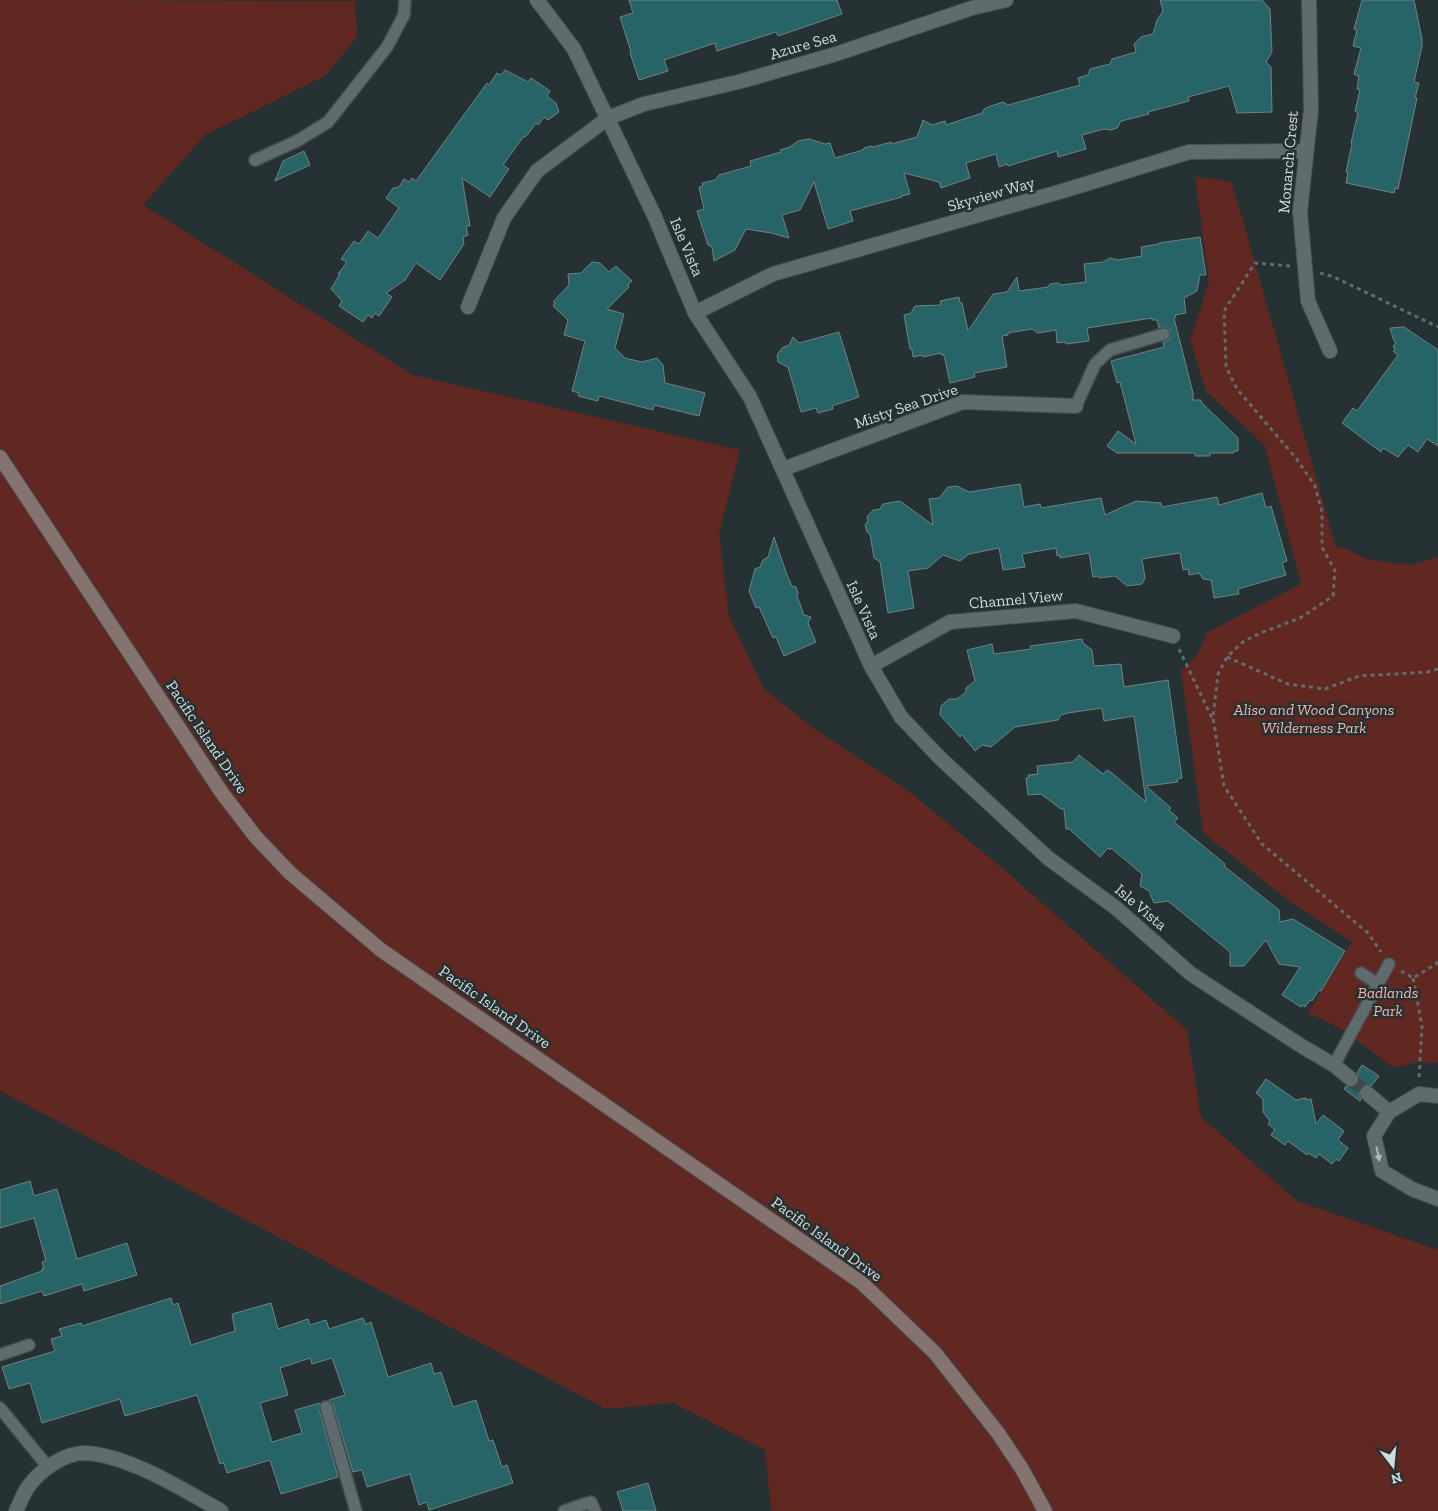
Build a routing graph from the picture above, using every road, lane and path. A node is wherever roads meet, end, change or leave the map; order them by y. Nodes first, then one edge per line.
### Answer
1 (405, 0) edge
2 (537, 0) edge
3 (1006, 0) edge
4 (1309, 0) edge
5 (608, 118) junction
6 (1306, 151) junction
7 (255, 160) dead end
8 (1305, 267) junction
9 (468, 307) dead end
10 (695, 313) junction
11 (1438, 327) edge
12 (1164, 334) dead end
13 (1330, 351) dead end
14 (1076, 406) joint
15 (0, 457) edge
16 (783, 469) junction
17 (1173, 636) joint
18 (1227, 657) junction
19 (870, 666) junction
20 (1438, 670) edge
21 (1213, 718) junction
22 (1438, 960) edge
23 (1389, 964) junction
24 (1361, 973) dead end
25 (1413, 978) junction
26 (1378, 984) junction
27 (1334, 1065) junction
28 (1419, 1074) dead end
29 (1351, 1079) tunnel mouth
30 (1367, 1093) tunnel mouth
31 (1438, 1096) edge
32 (1390, 1112) junction
33 (1438, 1199) edge
34 (29, 1345) dead end
35 (0, 1355) edge
36 (0, 1408) edge
37 (326, 1408) dead end
38 (48, 1467) junction
39 (16, 1511) edge
40 (221, 1511) edge
41 (356, 1511) edge
42 (564, 1511) edge
43 (595, 1511) edge
44 (1045, 1511) edge

1 - 7 lane
2 - 5 street, Isle Vista
3 - 5 street, Azure Sea
4 - 6 street, Monarch Crest
5 - 9 street, Azure Sea
5 - 10 street, Isle Vista
6 - 8 street, Monarch Crest
6 - 10 street, Skyview Way
8 - 11 path
8 - 13 street, Monarch Crest
8 - 18 path
10 - 16 street, Isle Vista
12 - 14 lane
14 - 16 street, Misty Sea Drive
15 - 44 main road, Pacific Island Drive
16 - 19 street, Isle Vista
17 - 19 street, Channel View
17 - 21 path
18 - 20 path
18 - 21 path
19 - 27 street, Isle Vista
21 - 23 path
22 - 25 path
23 - 25 path
23 - 26 lane
24 - 26 lane
25 - 28 path
26 - 27 lane
27 - 29 street, Isle Vista
30 - 32 street
31 - 32 street
32 -> 33 street
34 - 35 lane
36 - 38 lane
37 - 41 lane
38 - 39 street
38 - 40 street
42 - 43 lane

